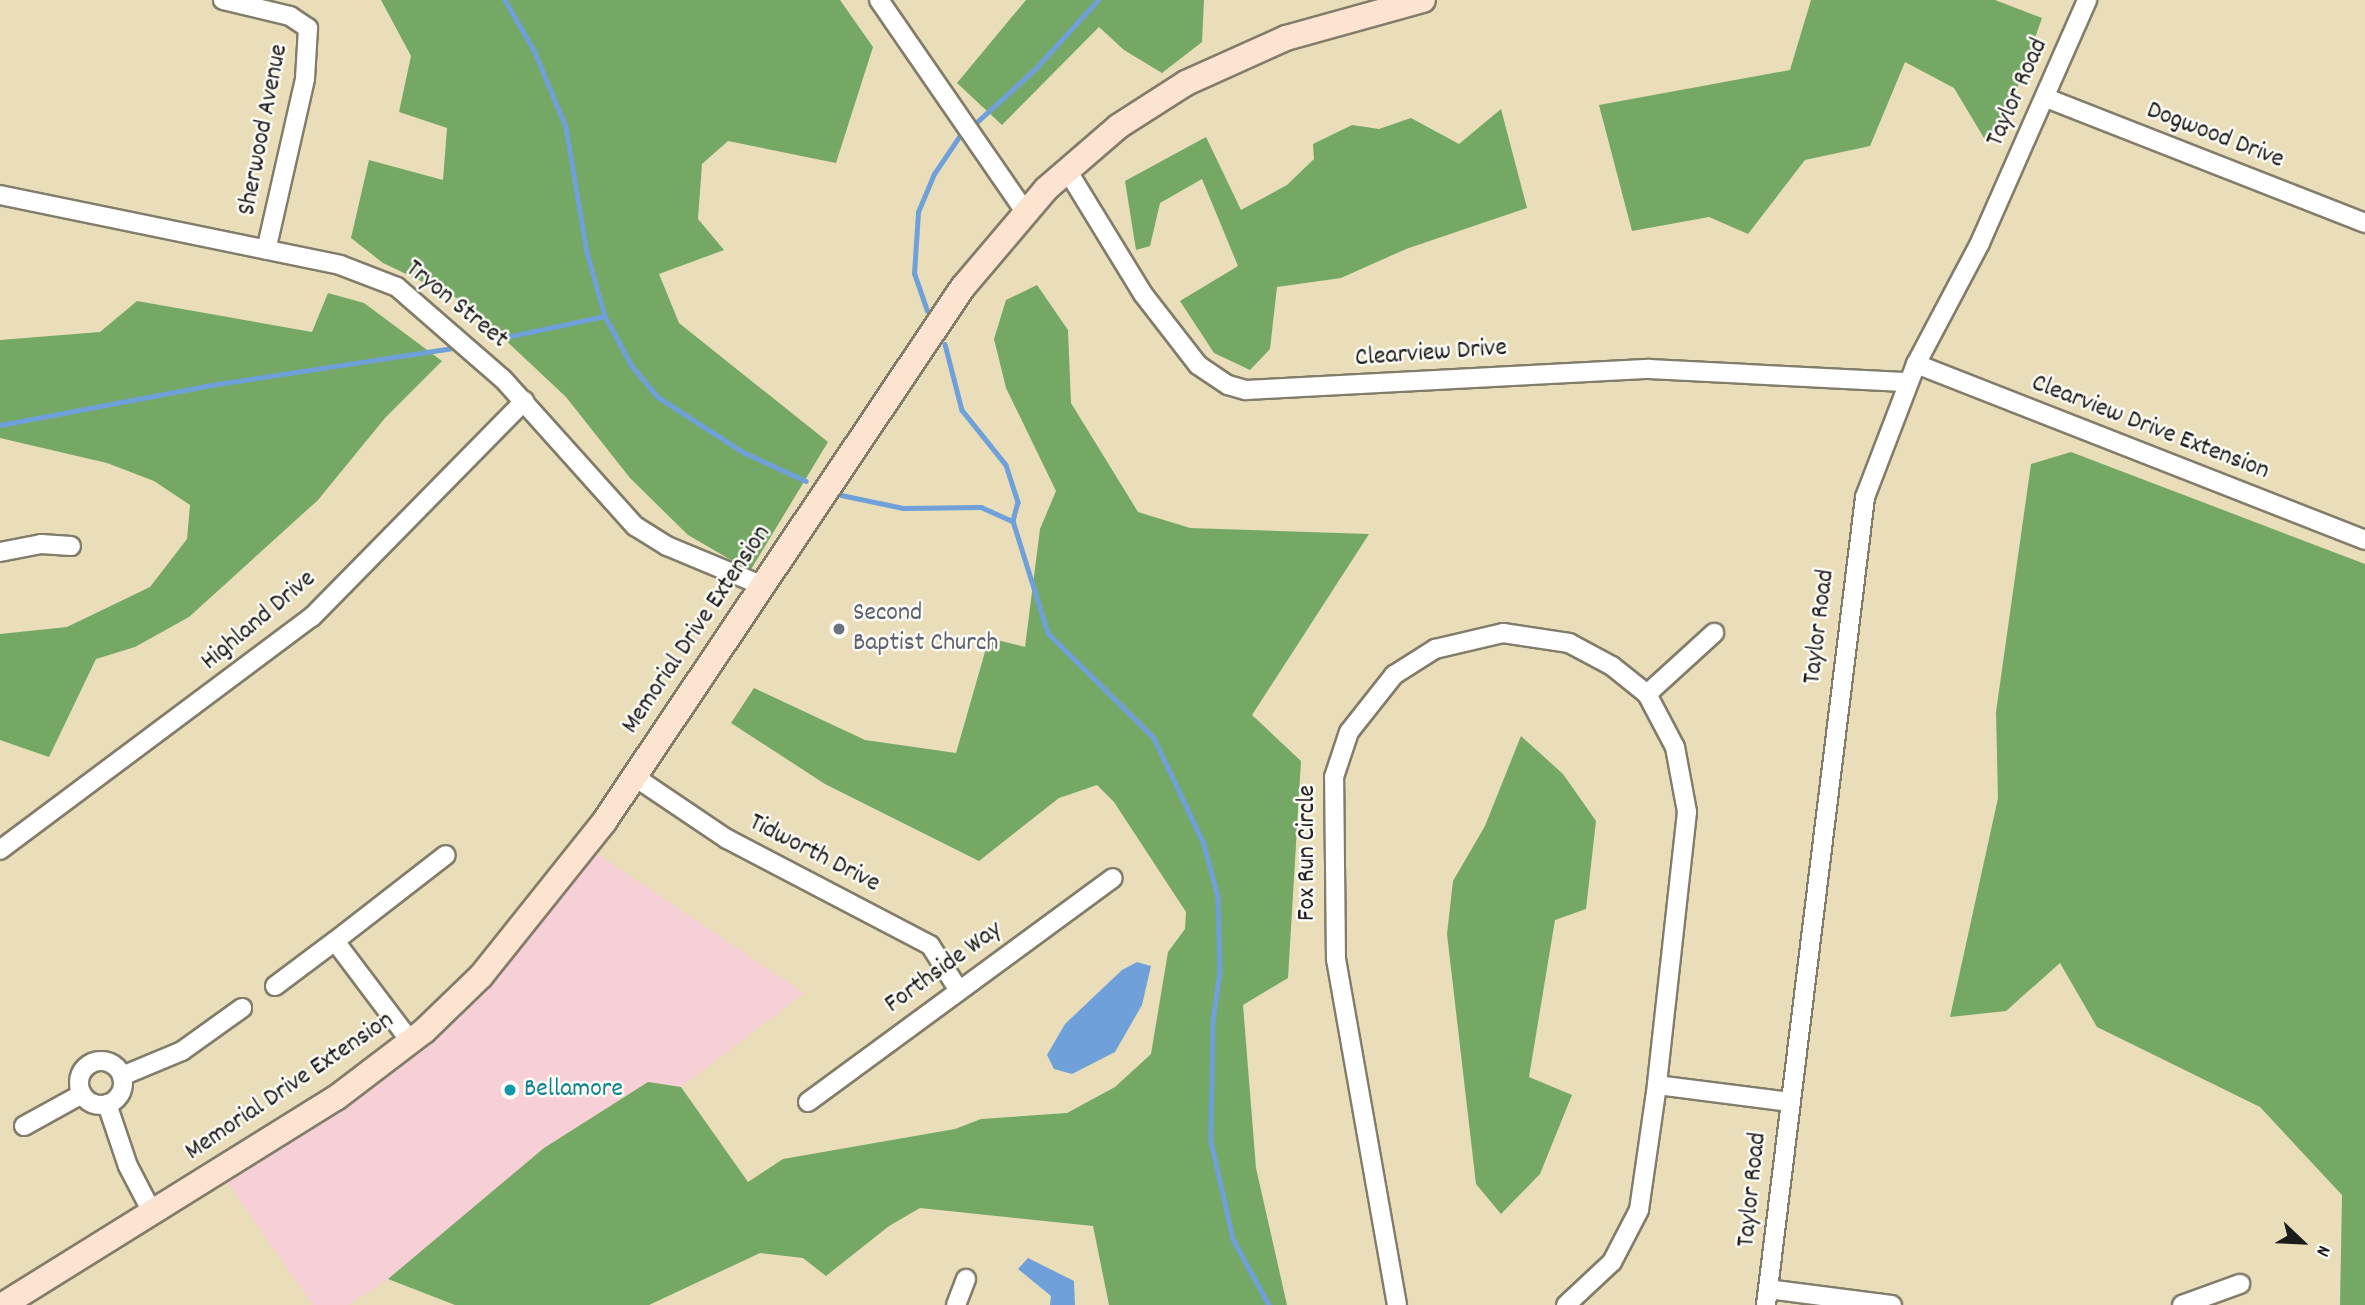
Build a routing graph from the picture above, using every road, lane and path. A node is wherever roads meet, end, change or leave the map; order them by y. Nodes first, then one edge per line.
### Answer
1 (223, 0) edge
2 (879, 0) edge
3 (1423, 0) edge
4 (2087, 0) edge
5 (2046, 98) junction
6 (1067, 170) junction
7 (0, 195) edge
8 (1025, 212) junction
9 (2365, 223) edge
10 (266, 250) junction
11 (1916, 364) junction
12 (1909, 382) junction
13 (524, 401) junction
14 (2365, 540) edge
15 (71, 546) dead end
16 (0, 552) edge
17 (763, 586) junction
18 (1714, 634) dead end
19 (1647, 694) junction
20 (635, 777) junction
21 (0, 850) edge
22 (446, 855) dead end
23 (1113, 878) dead end
24 (335, 940) junction
25 (275, 986) dead end
26 (958, 989) junction
27 (242, 1007) dead end
28 (411, 1042) junction
29 (122, 1076) junction
30 (1657, 1086) junction
31 (82, 1094) junction
32 (808, 1102) dead end
33 (1789, 1102) junction
34 (107, 1104) junction
35 (24, 1126) dead end
36 (153, 1214) junction
37 (966, 1279) dead end
38 (2240, 1284) dead end
39 (1767, 1297) edge
40 (3, 1305) edge
41 (956, 1305) edge
42 (1397, 1305) edge
43 (1566, 1305) edge
44 (1892, 1305) edge
45 (2182, 1305) edge

1 - 10 street, Sherwood Avenue
2 - 8 street
3 - 6 street, Memorial Drive Extension
4 - 5 street, Taylor Road
5 - 9 street, Dogwood Drive
5 - 11 street, Taylor Road
6 - 8 street, Memorial Drive Extension
6 - 12 street, Clearview Drive
7 - 10 street, Tryon Street
8 - 17 street, Memorial Drive Extension
10 - 13 street, Tryon Street
11 - 12 street, Taylor Road
11 - 14 street, Clearview Drive Extension
12 - 33 street, Taylor Road
13 - 17 street, Tryon Street
13 - 21 street, Highland Drive
15 - 16 street
17 - 20 street, Memorial Drive Extension
18 - 19 street
19 - 30 street, Fox Run Circle
19 - 42 street, Fox Run Circle
20 - 26 street, Tidworth Drive
20 - 28 street, Memorial Drive Extension
22 - 24 street
23 - 26 street, Forthside Way
24 - 25 street
24 - 28 street
26 - 32 street, Forthside Way
27 - 29 street
28 - 36 street, Memorial Drive Extension
29 - 31 street
29 - 34 street
30 - 33 street
30 - 43 street, Fox Run Circle
31 - 34 street
31 - 35 street
33 - 39 street, Taylor Road
34 - 36 street
36 - 40 street, Memorial Drive Extension
37 - 41 street
38 - 45 street
39 - 44 street

